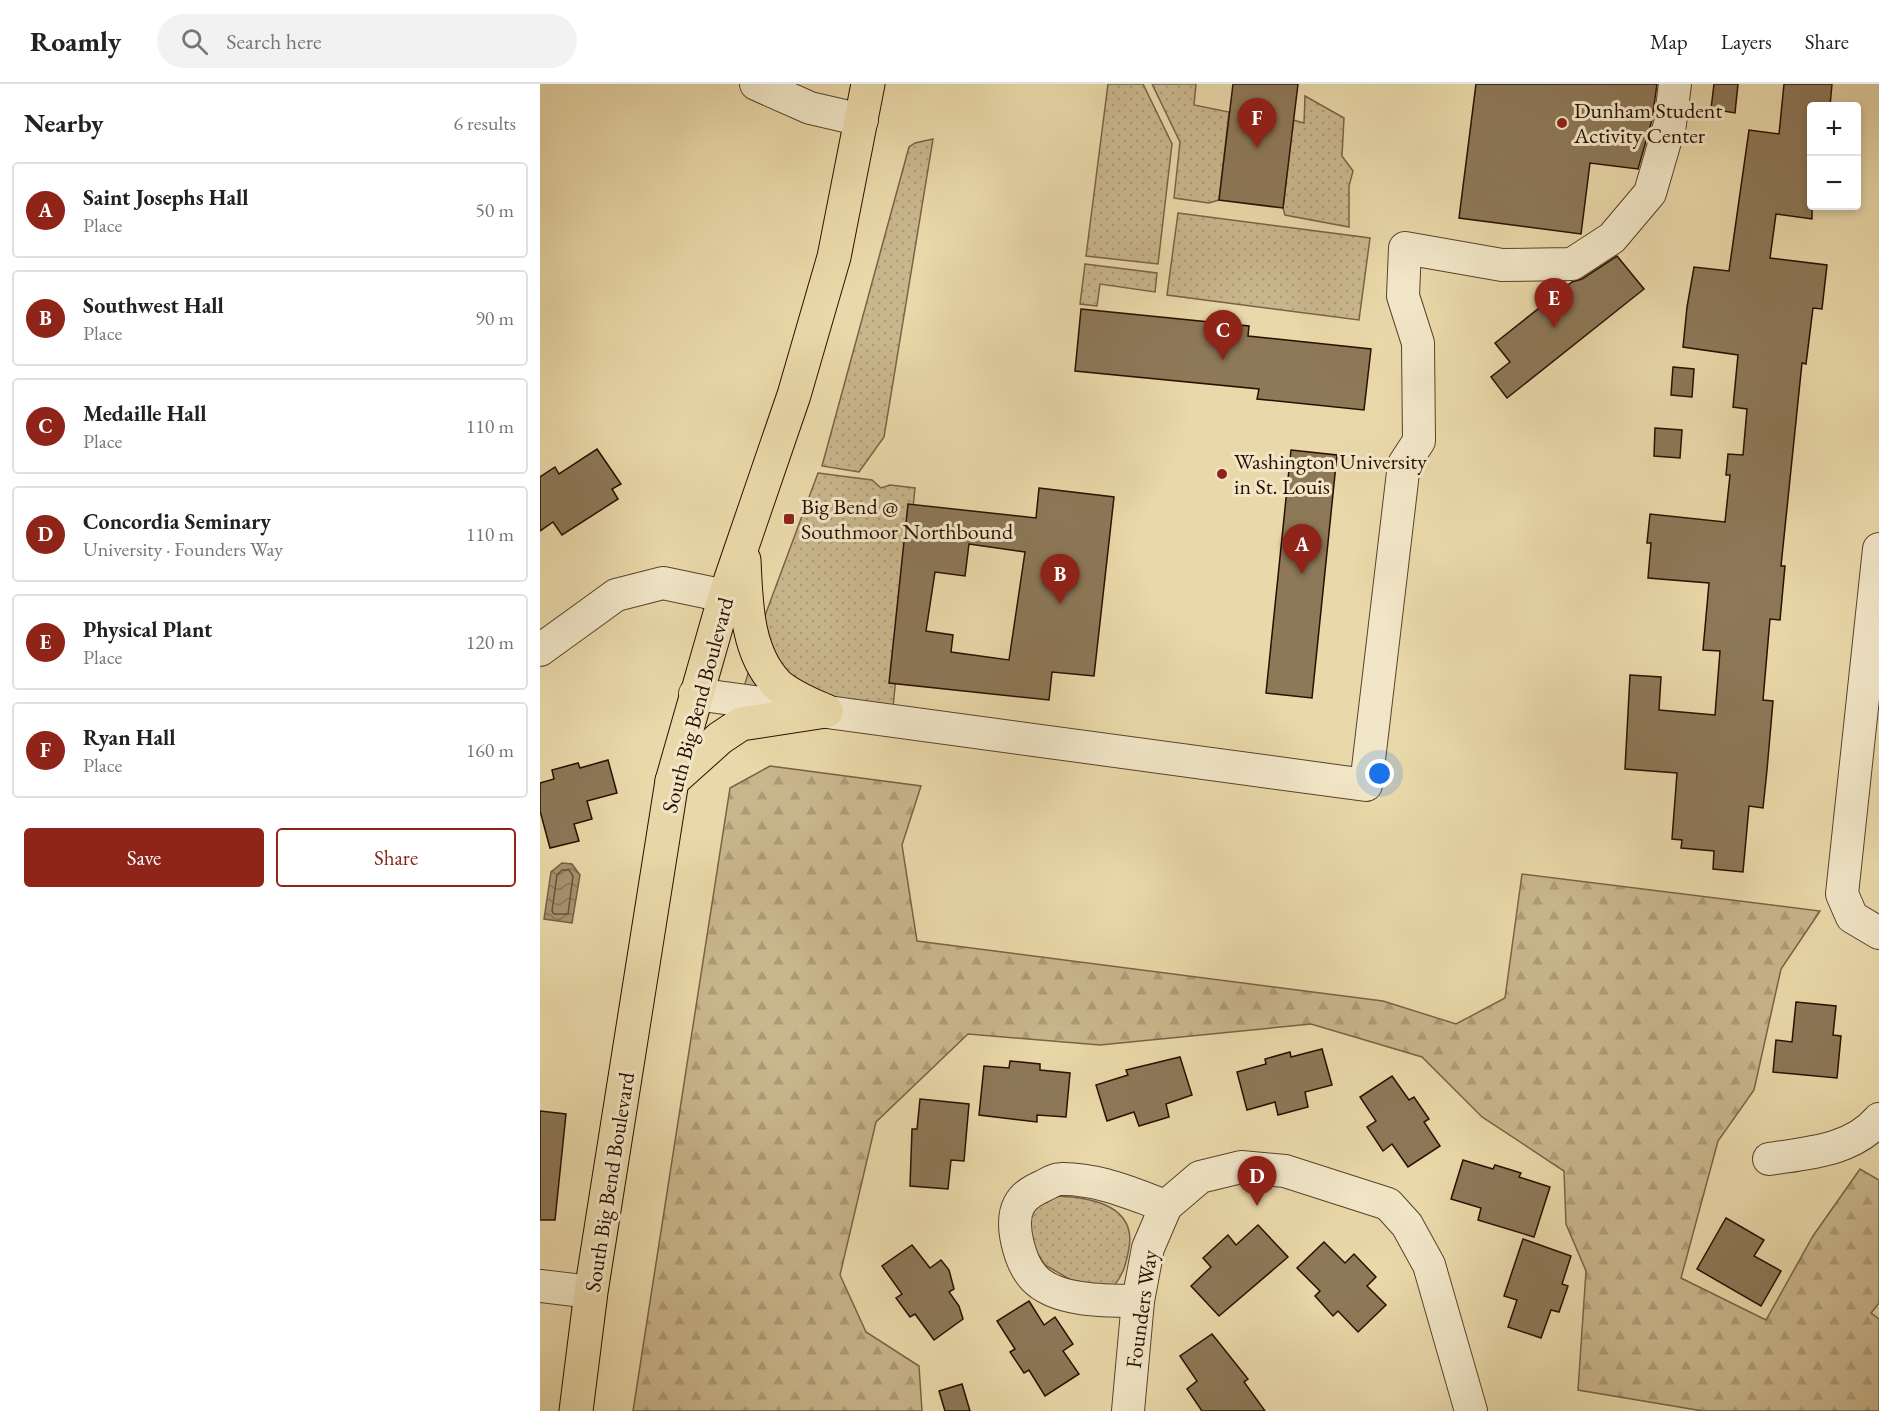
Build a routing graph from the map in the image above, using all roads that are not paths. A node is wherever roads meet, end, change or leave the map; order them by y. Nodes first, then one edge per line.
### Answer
1 (756, 84) edge
2 (868, 84) edge
3 (1675, 84) edge
4 (862, 120) junction
5 (743, 543) junction
6 (1879, 549) edge
7 (725, 596) junction
8 (540, 650) edge
9 (1873, 651) edge
10 (695, 694) junction
11 (826, 711) junction
12 (672, 781) junction
13 (1879, 933) edge
14 (1879, 1119) edge
15 (1769, 1159) dead end
16 (1166, 1206) junction
17 (540, 1286) edge
18 (591, 1292) junction
19 (1138, 1301) junction
20 (576, 1411) edge
21 (1128, 1411) edge
22 (1472, 1411) edge

1 - 4 street
2 - 4 main road, South Big Bend Boulevard
3 - 11 street
4 - 5 main road, South Big Bend Boulevard
5 - 7 main road, South Big Bend Boulevard
5 - 11 main road
6 - 9 street
7 - 8 street
7 - 10 main road, South Big Bend Boulevard
9 - 13 street
10 - 11 street
10 - 12 main road, South Big Bend Boulevard
11 - 12 main road
12 - 18 main road, South Big Bend Boulevard
14 - 15 street
16 - 19 street, Founders Way
16 - 19 street
16 - 22 street, Founders Way
17 - 18 street
18 - 20 main road, South Big Bend Boulevard
19 - 21 street, Founders Way

